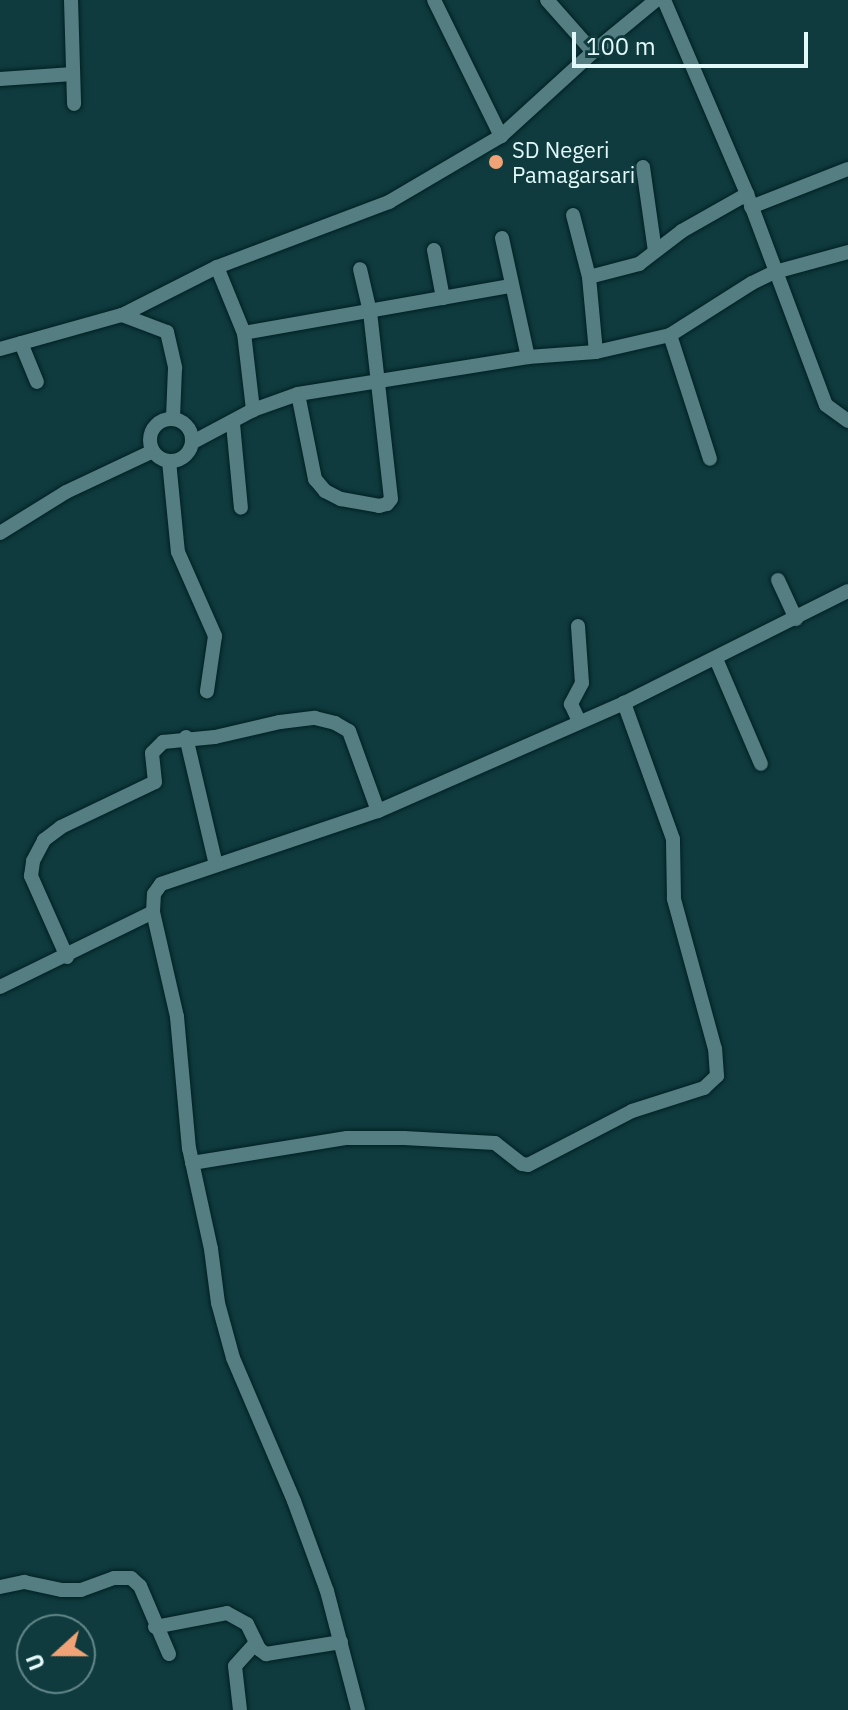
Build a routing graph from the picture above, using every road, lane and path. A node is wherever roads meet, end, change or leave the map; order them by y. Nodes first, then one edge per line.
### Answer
1 (71, 0) edge
2 (434, 0) edge
3 (547, 0) edge
4 (656, 0) edge
5 (664, 0) edge
6 (593, 52) junction
7 (73, 74) junction
8 (0, 79) edge
9 (74, 104) dead end
10 (501, 136) junction
11 (643, 167) dead end
12 (848, 169) edge
13 (749, 200) junction
14 (573, 215) dead end
15 (502, 238) dead end
16 (434, 250) dead end
17 (655, 251) junction
18 (848, 252) edge
19 (217, 267) junction
20 (360, 269) dead end
21 (775, 272) junction
22 (589, 277) junction
23 (511, 286) junction
24 (443, 298) junction
25 (370, 312) junction
26 (122, 315) junction
27 (244, 333) junction
28 (670, 335) junction
29 (21, 343) junction
30 (0, 349) edge
31 (596, 352) junction
32 (528, 357) junction
33 (376, 381) junction
34 (37, 382) dead end
35 (298, 394) junction
36 (253, 410) junction
37 (173, 418) junction
38 (848, 421) edge
39 (233, 424) junction
40 (193, 442) junction
41 (153, 451) junction
42 (710, 459) dead end
43 (169, 461) junction
44 (241, 508) dead end
45 (0, 533) edge
46 (778, 580) dead end
47 (847, 594) edge
48 (796, 619) junction
49 (578, 626) dead end
50 (716, 659) junction
51 (207, 691) dead end
52 (624, 703) junction
53 (579, 721) junction
54 (186, 737) junction
55 (761, 764) dead end
56 (378, 811) junction
57 (216, 865) junction
58 (153, 912) junction
59 (67, 957) junction
60 (0, 987) edge
61 (192, 1163) junction
62 (0, 1587) edge
63 (155, 1627) junction
64 (341, 1642) junction
65 (256, 1643) junction
66 (169, 1654) dead end
67 (240, 1710) edge
68 (358, 1710) edge

1 - 7 street
2 - 10 street
3 - 6 street
4 - 6 street
5 - 13 street
6 - 10 street
7 - 8 street
7 - 9 street
10 - 19 street
11 - 17 street
12 - 13 street
13 - 17 street
13 - 21 street
14 - 22 street
15 - 23 street
16 - 24 street
17 - 22 street
18 - 21 street
19 - 26 street
19 - 27 street
20 - 25 street
21 - 28 street
21 - 38 street
22 - 31 street
23 - 24 street
23 - 32 street
24 - 25 street
25 - 27 street
25 - 33 street
26 - 29 street
26 - 37 street
27 - 36 street
28 - 31 street
28 - 42 street
29 - 30 street
29 - 34 street
31 - 32 street
32 - 33 street
33 - 35 street
33 - 35 street
35 - 36 street
36 - 39 street
37 - 40 street
37 - 41 street
39 - 40 street
39 - 44 street
40 - 43 street
41 - 43 street
41 - 45 street
43 - 51 street
46 - 48 street
47 - 48 street
48 - 50 street
49 - 53 street
50 - 52 street
50 - 55 street
52 - 53 street
52 - 61 street
53 - 56 street
54 - 56 street
54 - 57 street
54 - 59 street
56 - 57 street
57 - 58 street
58 - 59 street
58 - 61 street
59 - 60 street
61 - 64 street
62 - 63 street
63 - 65 street
63 - 66 street
64 - 65 street
64 - 68 street
65 - 67 street

